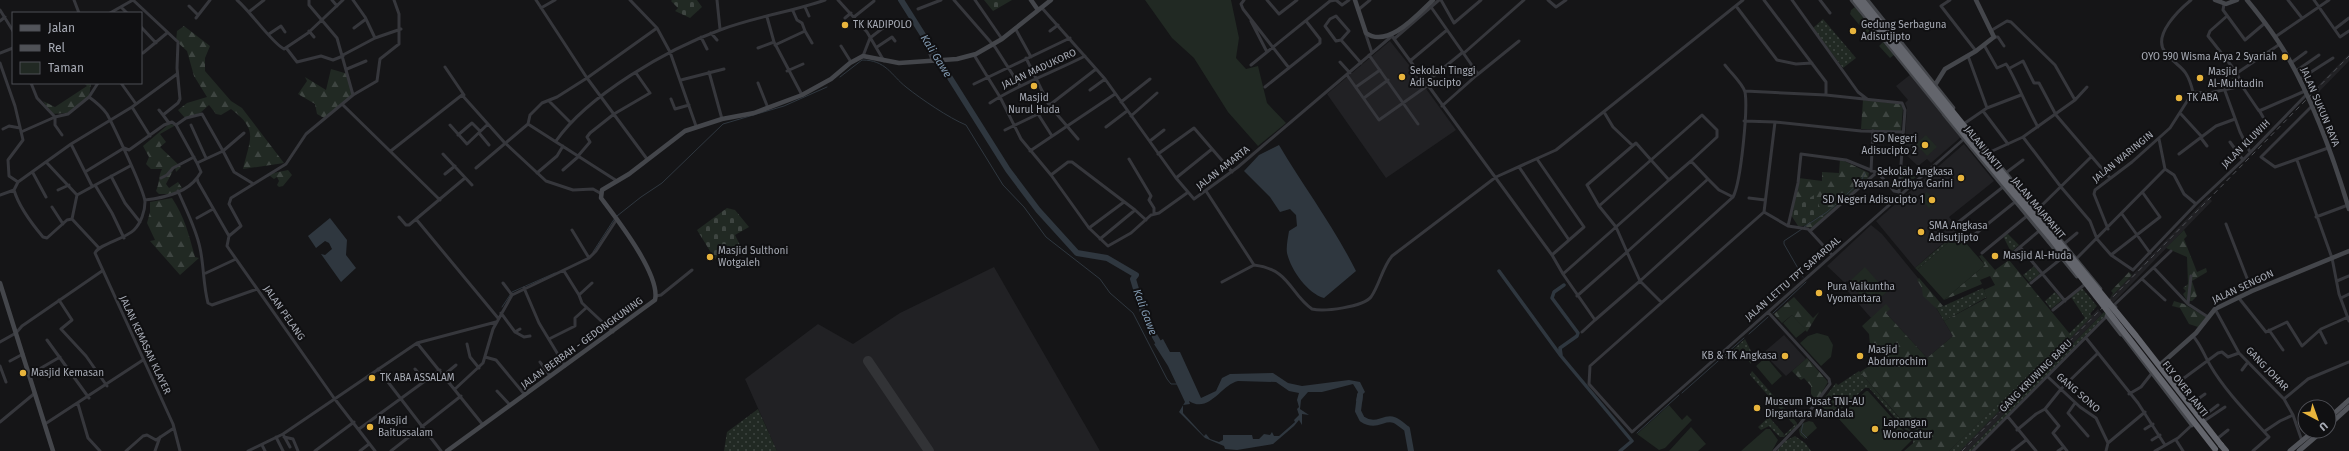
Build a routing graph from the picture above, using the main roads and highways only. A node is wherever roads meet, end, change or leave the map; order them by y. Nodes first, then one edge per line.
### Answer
1 (1856, 0) edge
2 (1862, 0) edge
3 (1956, 120) junction
4 (1975, 144) junction
5 (2111, 313) junction
6 (2133, 339) joint
7 (2349, 400) edge
8 (2349, 408) edge
9 (2337, 411) edge
10 (2337, 418) edge
11 (2308, 439) edge
12 (2305, 441) junction
13 (2218, 449) edge
14 (2226, 451) edge
15 (2290, 451) edge
16 (2299, 451) edge

1 - 3 highway, JALAN MAJAPAHIT
2 - 3 highway, JALAN MAJAPAHIT
3 - 4 highway, JALAN MAJAPAHIT
4 - 5 highway, JALAN MAJAPAHIT, bridge
4 - 13 highway, JALAN MAJAPAHIT, bridge
5 - 6 highway, JALAN MAJAPAHIT, bridge
5 - 13 highway, JALAN MAJAPAHIT, bridge
6 - 13 highway, FLY OVER JANTI, bridge
7 - 9 main road
8 - 10 main road
11 - 12 main road
12 - 15 main road
12 - 16 main road
13 - 14 highway, JALAN MAJAPAHIT

